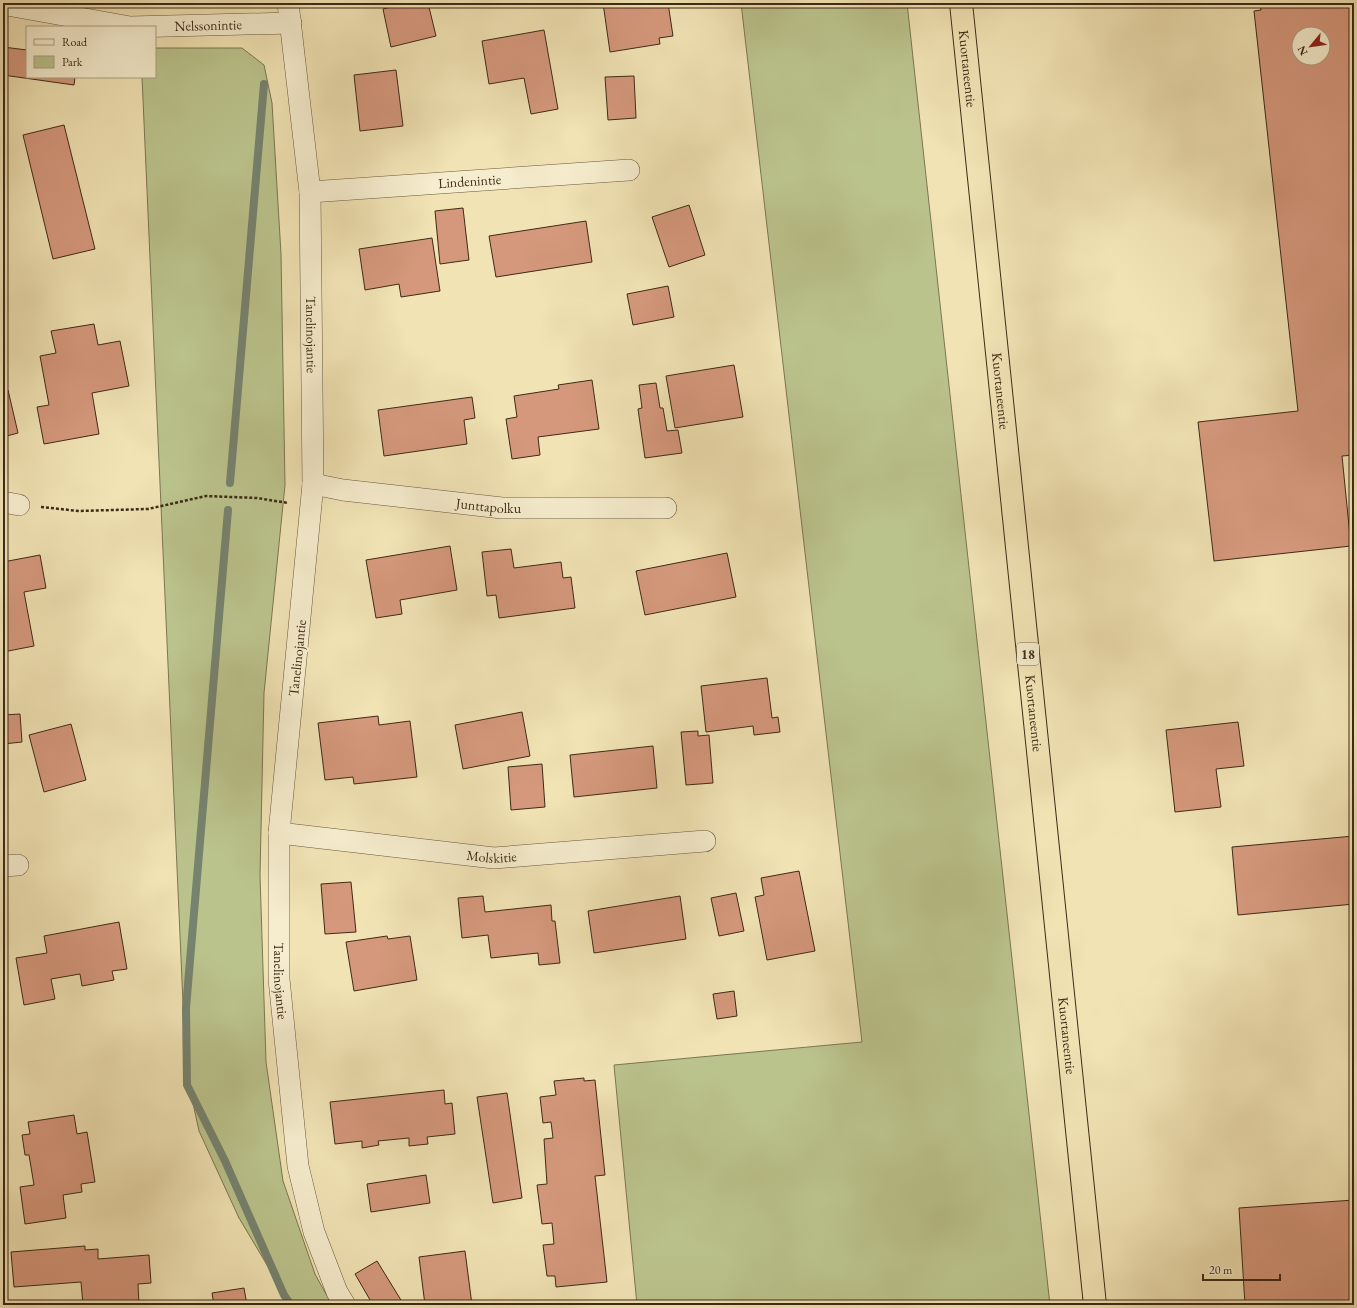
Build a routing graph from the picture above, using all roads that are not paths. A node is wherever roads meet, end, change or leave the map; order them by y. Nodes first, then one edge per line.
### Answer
1 (961, 3) edge
2 (7, 5) dead end
3 (290, 13) edge
4 (124, 26) edge
5 (141, 26) edge
6 (629, 170) dead end
7 (310, 192) junction
8 (313, 484) junction
9 (666, 508) dead end
10 (279, 833) junction
11 (705, 841) dead end
12 (345, 1305) edge
13 (1095, 1305) edge

1 - 13 highway, Kuortaneentie / 18
2 - 4 street, Nelssonintie
3 - 5 street, Nelssonintie
3 - 7 street, Tanelinojantie
6 - 7 street, Lindenintie
7 - 8 street, Tanelinojantie
8 - 9 street, Junttapolku
8 - 10 street, Tanelinojantie
10 - 11 street, Molskitie
10 - 12 street, Tanelinojantie

